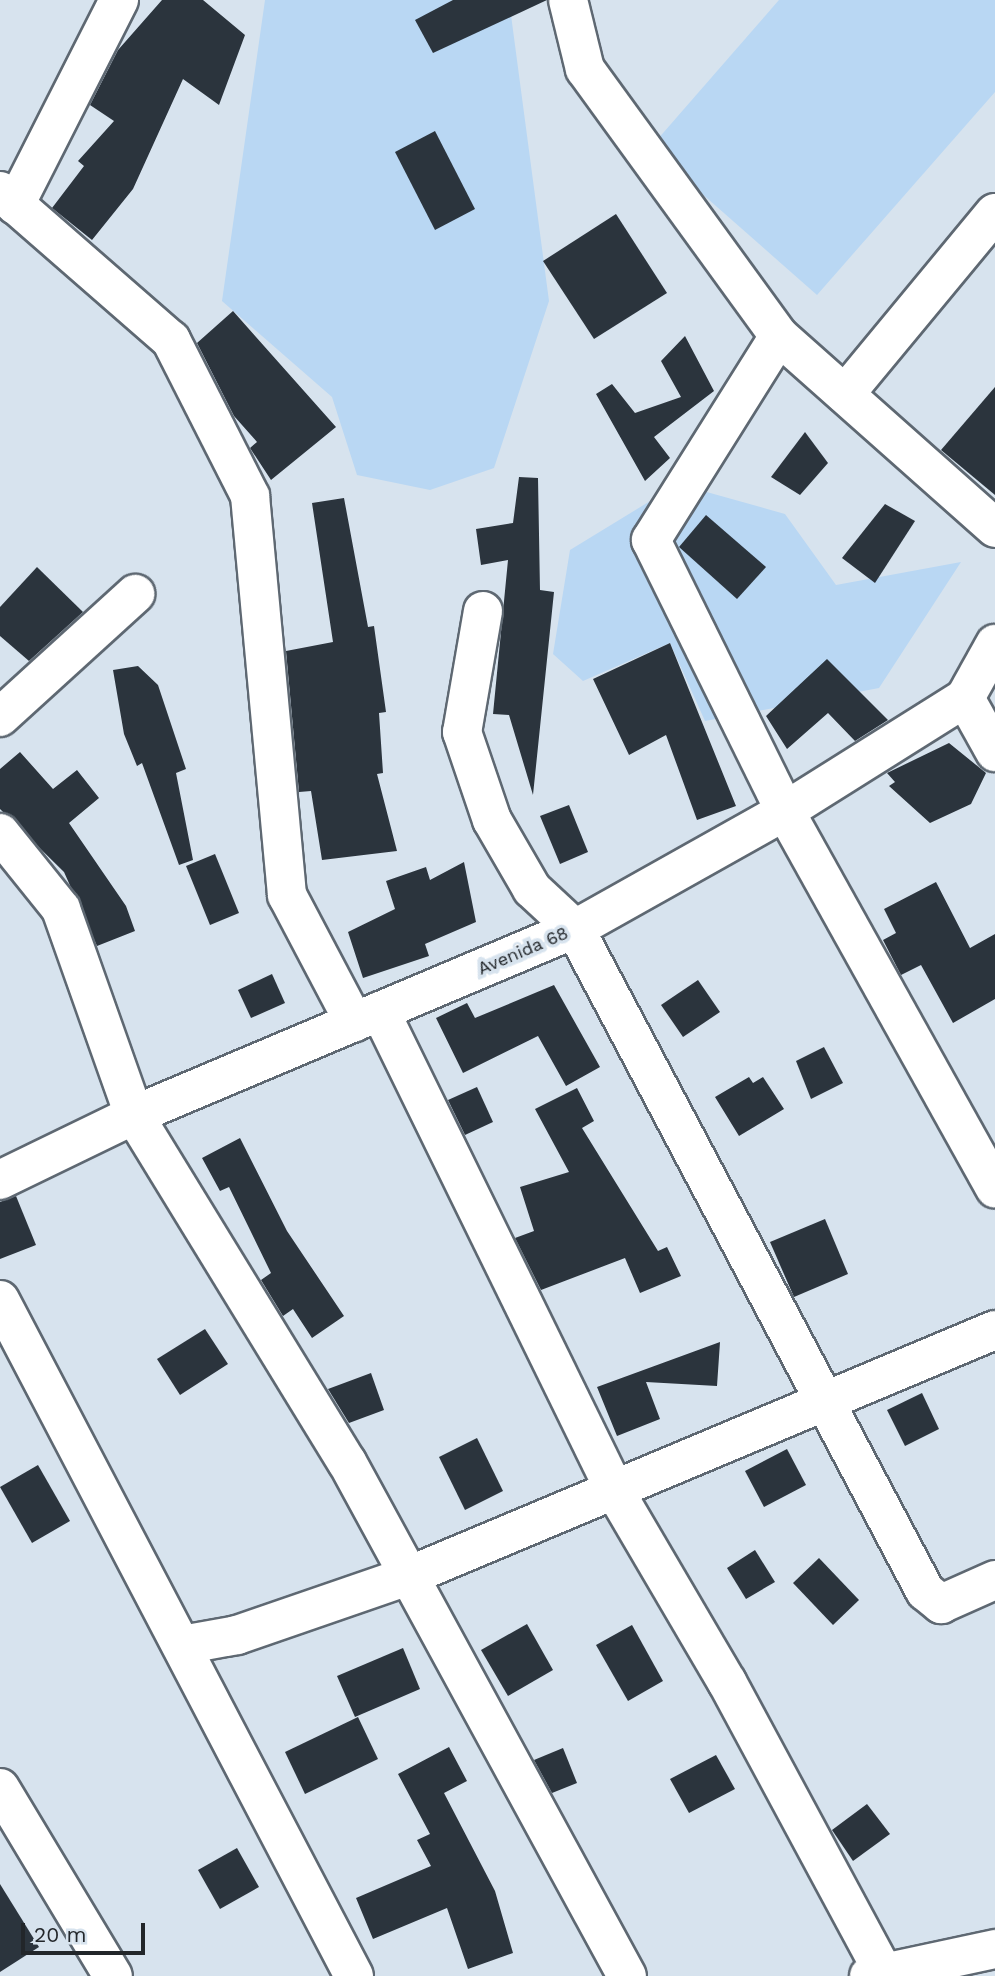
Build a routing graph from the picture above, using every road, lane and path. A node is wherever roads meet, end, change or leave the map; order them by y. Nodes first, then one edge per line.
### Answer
1 (118, 0) edge
2 (568, 0) edge
3 (8, 198) edge
4 (995, 213) edge
5 (779, 336) junction
6 (845, 394) junction
7 (995, 528) edge
8 (135, 594) dead end
9 (483, 611) dead end
10 (995, 644) edge
11 (965, 698) junction
12 (0, 717) edge
13 (995, 752) edge
14 (785, 811) junction
15 (0, 833) edge
16 (575, 929) junction
17 (367, 1017) junction
18 (134, 1115) junction
19 (0, 1180) edge
20 (995, 1188) edge
21 (0, 1300) edge
22 (995, 1330) edge
23 (825, 1396) junction
24 (616, 1493) junction
25 (411, 1575) junction
26 (995, 1580) edge
27 (182, 1645) junction
28 (0, 1787) edge
29 (995, 1949) edge
30 (878, 1974) edge
31 (113, 1976) edge
32 (354, 1976) edge
33 (627, 1976) edge

1 - 3 street
2 - 5 street
3 - 17 street
4 - 6 street
5 - 6 street
5 - 14 street
6 - 7 street
8 - 12 street
9 - 16 street
10 - 11 street, Avenida 68
11 - 13 street
11 - 14 street, Avenida 68
14 - 16 street, Avenida 68
14 - 20 street
15 - 18 street
16 - 17 street, Avenida 68
16 - 23 street
17 - 18 street, Avenida 68
17 - 24 street
18 - 19 street, Avenida 68
18 - 25 street
21 - 27 street
22 - 23 street
23 - 24 street
23 - 26 street
24 - 25 street
24 - 30 street
25 - 27 street
25 - 33 street
27 - 32 street
28 - 31 street
29 - 30 street

